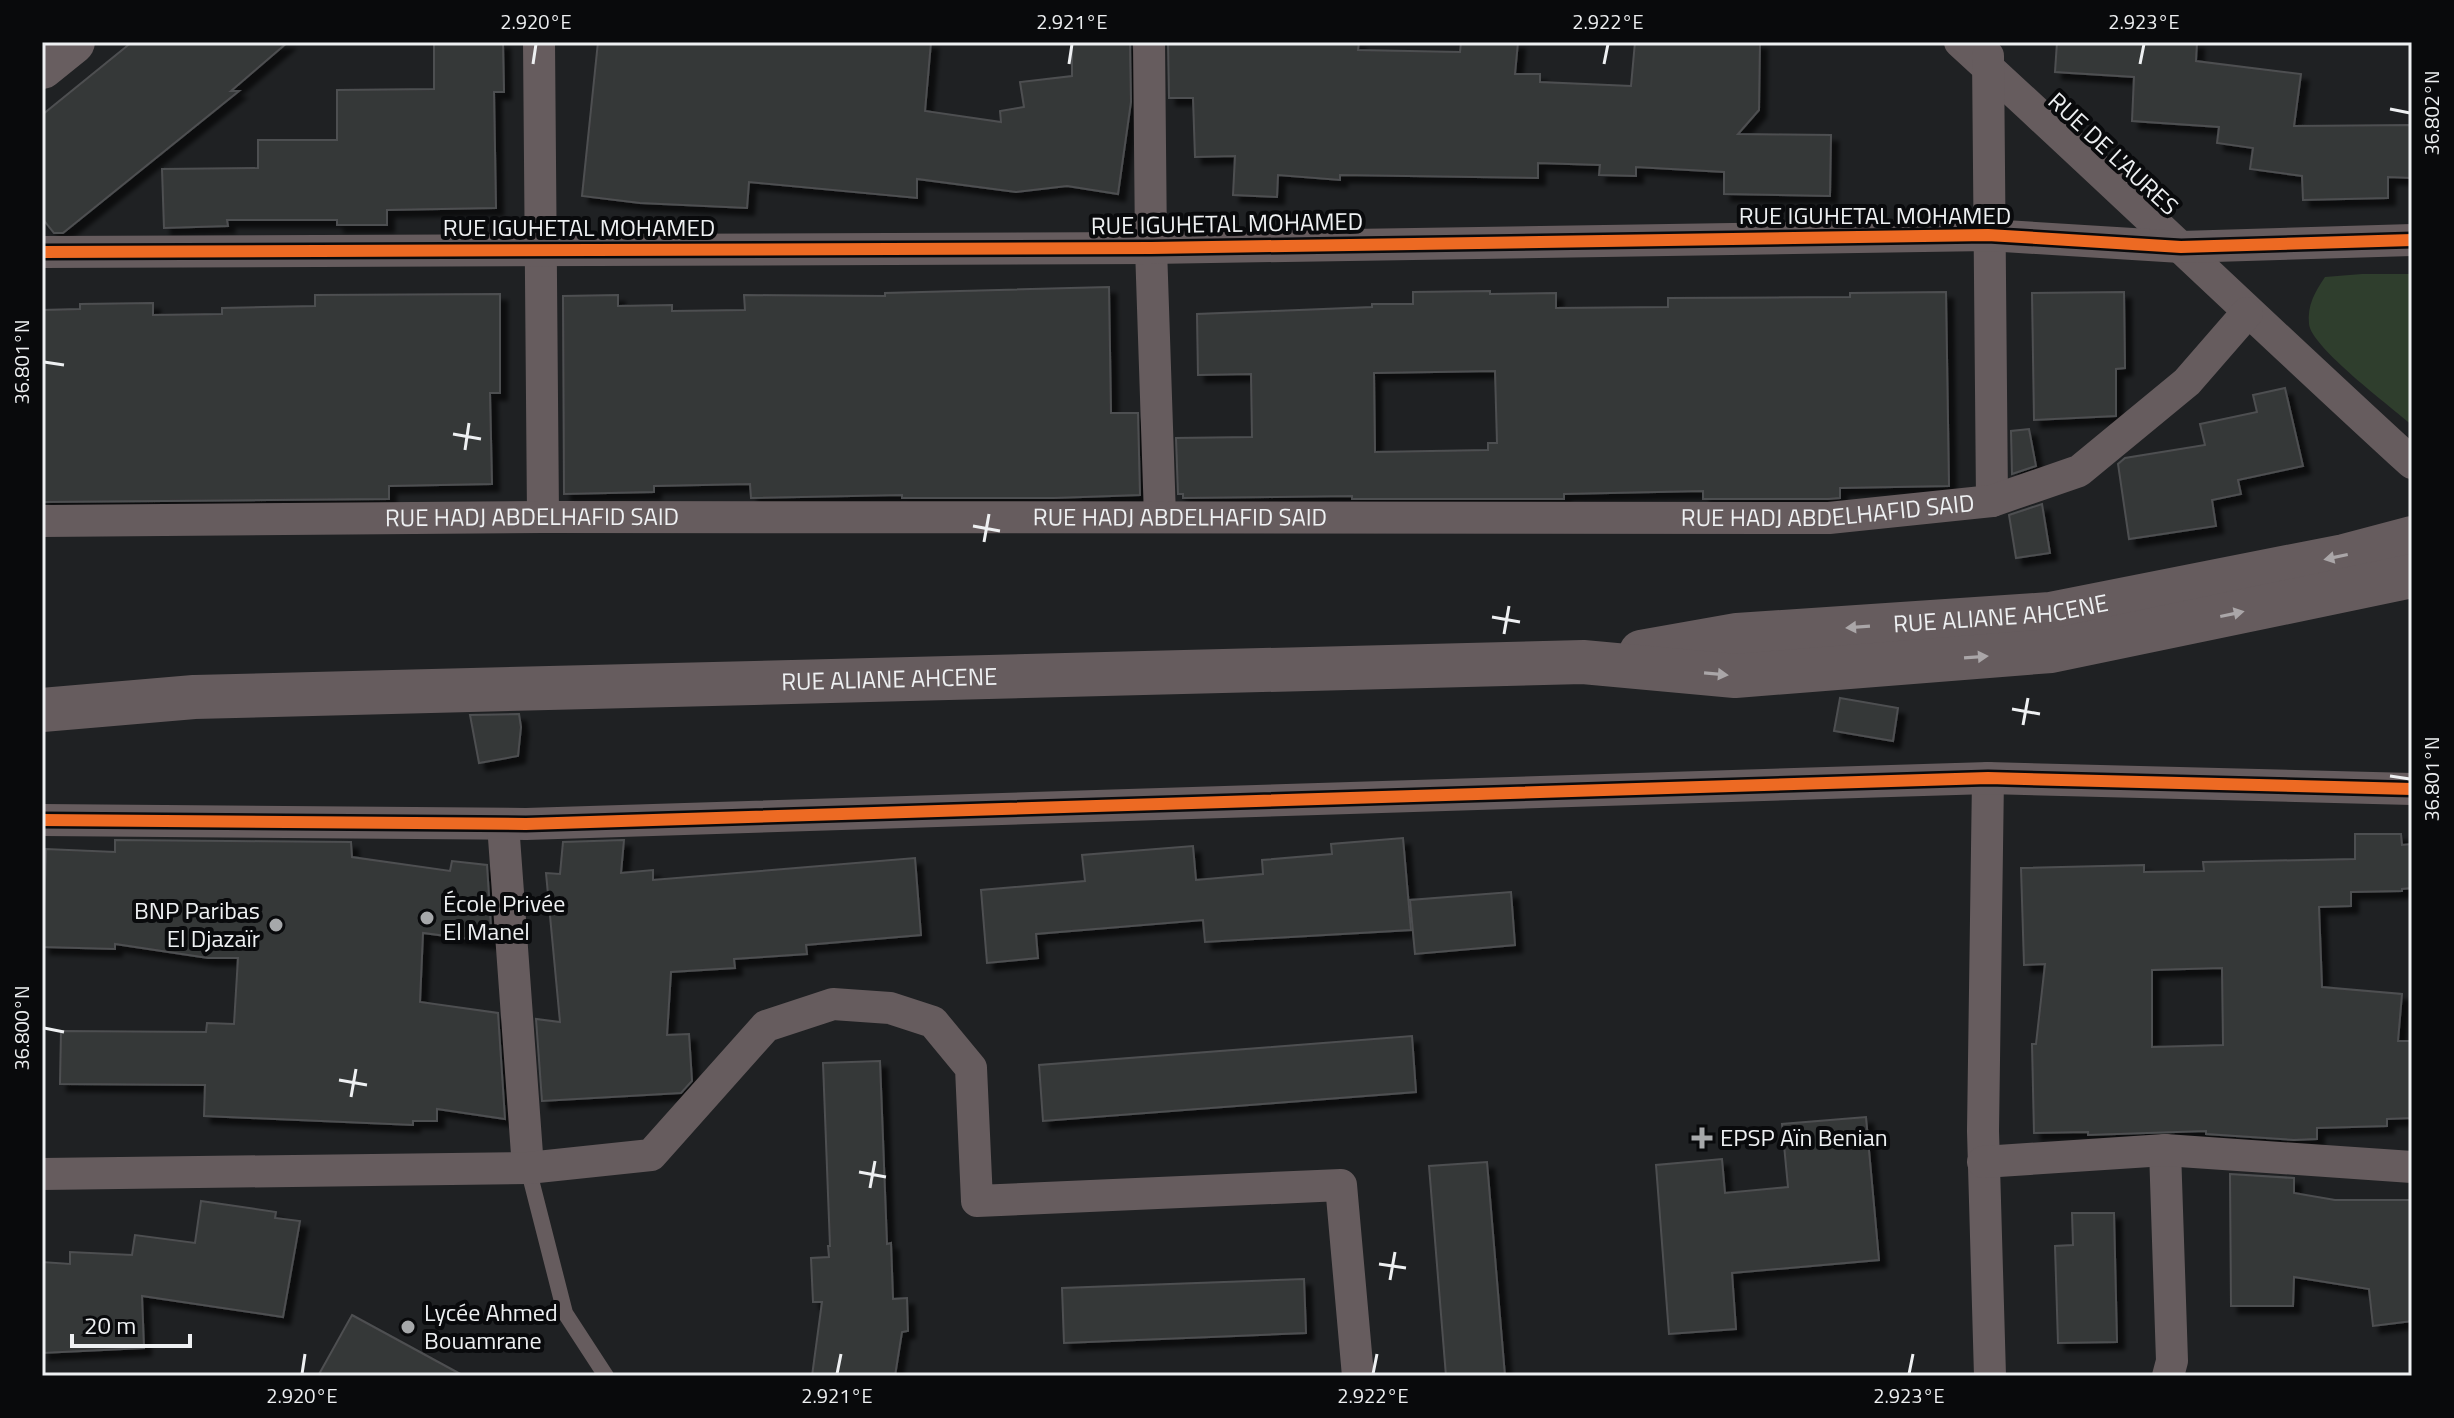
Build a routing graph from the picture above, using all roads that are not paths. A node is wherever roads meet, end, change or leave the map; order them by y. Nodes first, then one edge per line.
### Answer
1 (73, 42) edge
2 (539, 42) edge
3 (1149, 42) edge
4 (1960, 42) edge
5 (1988, 55) edge
6 (42, 67) edge
7 (1988, 235) junction
8 (2412, 240) edge
9 (2181, 247) junction
10 (1151, 248) junction
11 (543, 250) junction
12 (42, 252) edge
13 (2247, 313) junction
14 (2412, 463) edge
15 (1992, 501) junction
16 (543, 517) junction
17 (1160, 517) junction
18 (42, 521) edge
19 (2412, 538) edge
20 (2412, 576) edge
21 (1583, 662) junction
22 (42, 687) edge
23 (194, 697) junction
24 (42, 710) edge
25 (1988, 778) junction
26 (2412, 789) edge
27 (42, 820) edge
28 (503, 824) junction
29 (2165, 1150) junction
30 (1983, 1162) junction
31 (2412, 1167) edge
32 (528, 1168) junction
33 (42, 1174) edge
34 (606, 1376) edge
35 (1358, 1376) edge
36 (1990, 1376) edge
37 (2168, 1376) edge

1 - 6 main road
2 - 11 street
3 - 10 street
4 - 5 street, RUE DE L'AURES
5 - 7 street
5 - 9 street, RUE DE L'AURES
7 - 9 street, RUE IGUHETAL MOHAMED
7 - 10 street, RUE IGUHETAL MOHAMED
7 - 15 street
8 - 9 street, RUE IGUHETAL MOHAMED
9 - 13 street, RUE DE L'AURES
10 - 11 street, RUE IGUHETAL MOHAMED
10 - 17 street
11 - 12 street, RUE IGUHETAL MOHAMED
11 - 16 street
13 - 14 street, RUE DE L'AURES
13 - 15 street, RUE HADJ ABDELHAFID SAID
15 - 17 street, RUE HADJ ABDELHAFID SAID
16 - 17 street, RUE HADJ ABDELHAFID SAID
16 - 18 street, RUE HADJ ABDELHAFID SAID
19 -> 21 main road, RUE ALIANE AHCENE
21 -> 20 main road, RUE ALIANE AHCENE
21 - 23 main road, RUE ALIANE AHCENE
22 - 23 main road, RUE ALIANE AHCENE
23 - 24 main road, RUE ALIANE AHCENE
25 - 26 street
25 - 28 street
25 - 30 street
27 - 28 street
28 - 32 street
29 - 30 street
29 - 31 street
29 - 37 street
30 - 36 street
32 - 33 street
32 - 34 lane
32 - 35 street

